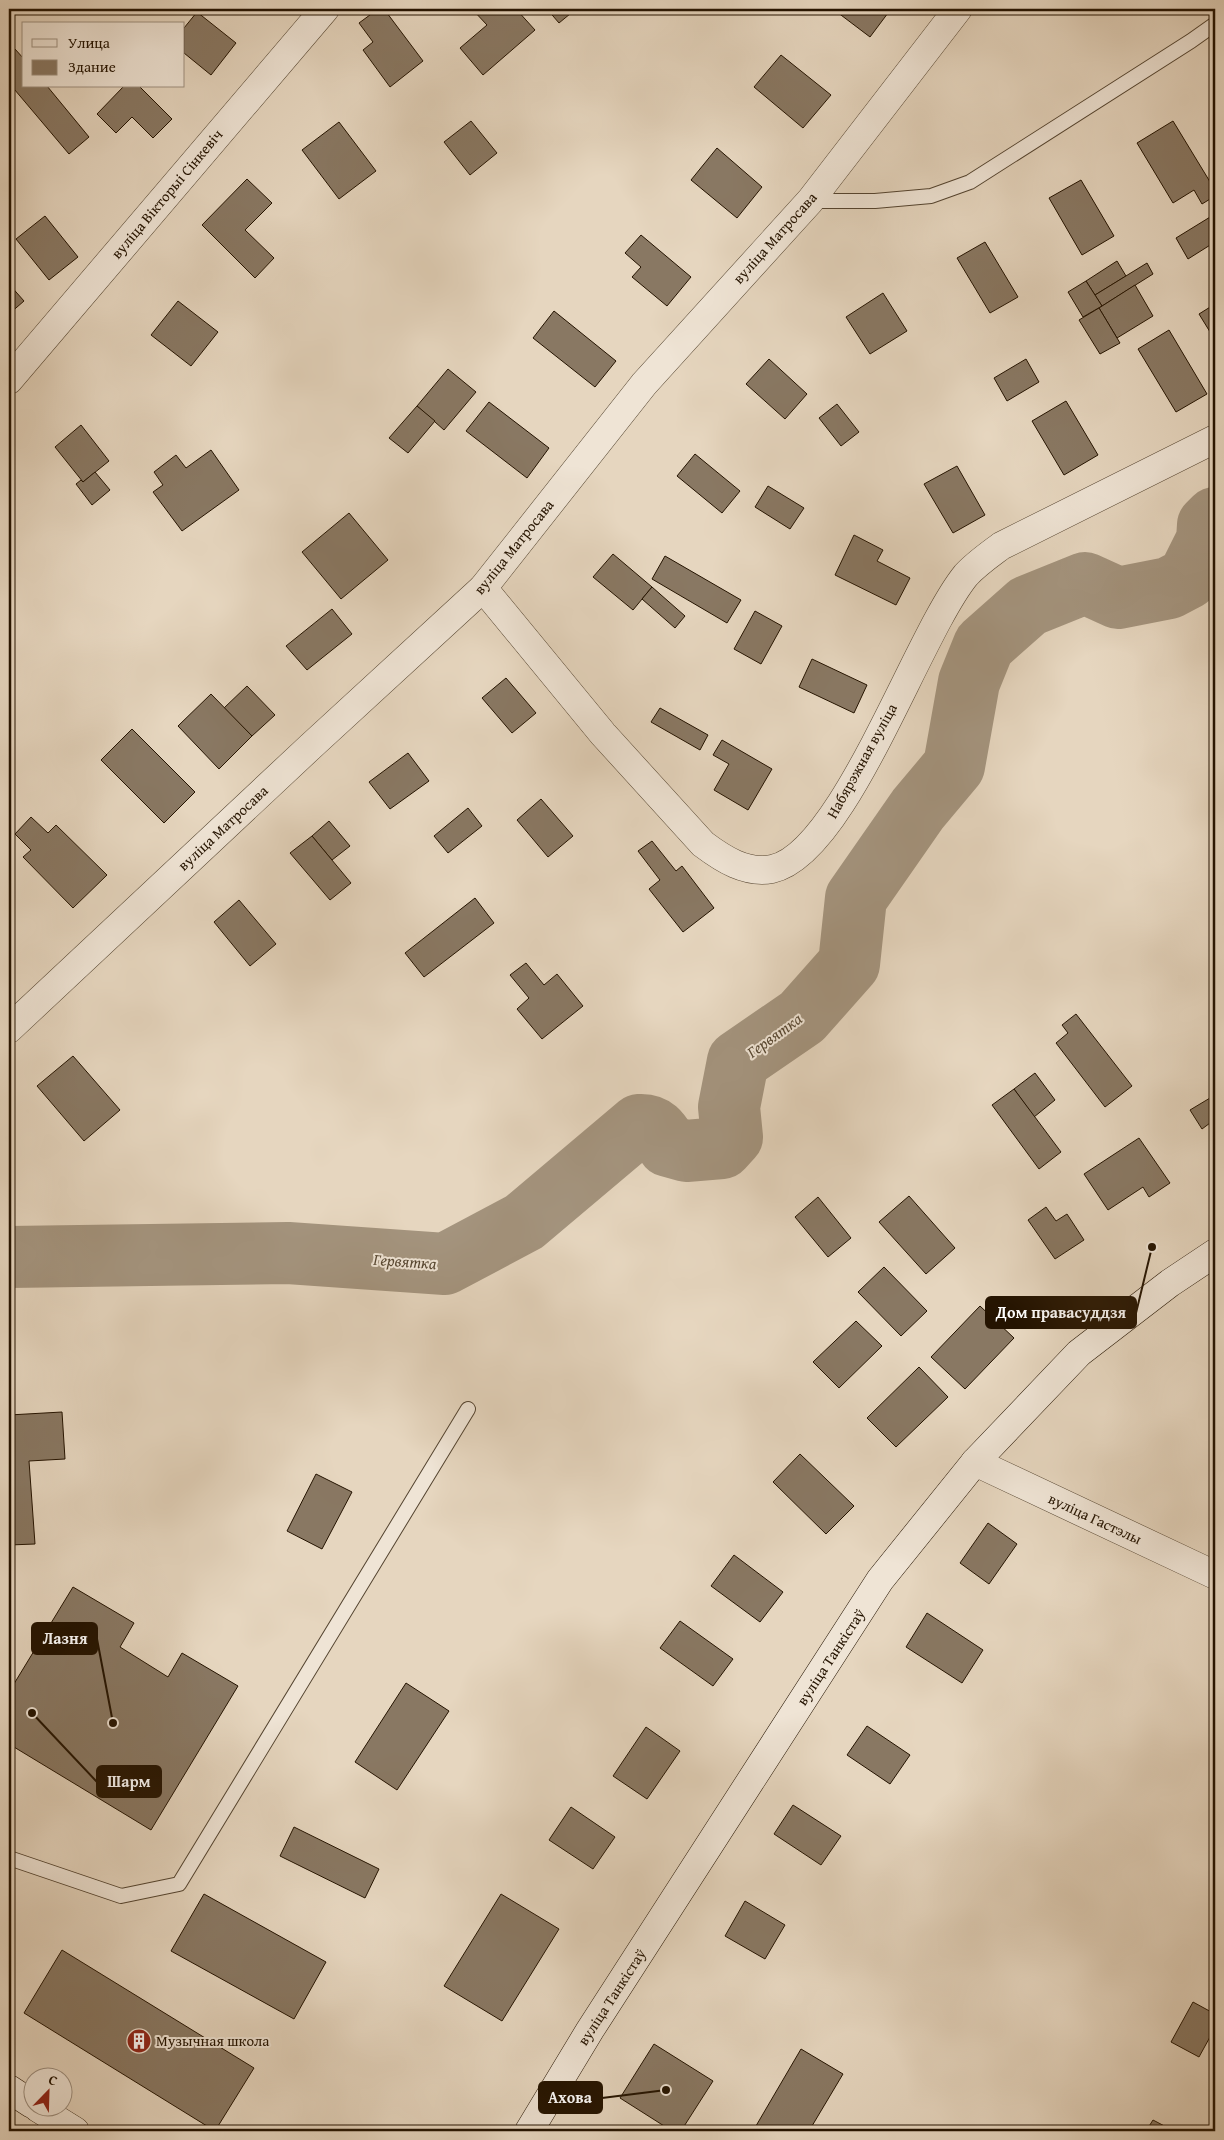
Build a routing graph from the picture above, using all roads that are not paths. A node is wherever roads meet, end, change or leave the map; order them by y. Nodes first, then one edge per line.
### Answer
1 (325, 9) edge
2 (958, 9) edge
3 (1215, 24) edge
4 (810, 201) junction
5 (9, 380) edge
6 (1215, 439) edge
7 (483, 588) junction
8 (9, 1029) edge
9 (1215, 1253) edge
10 (468, 1409) dead end
11 (975, 1462) junction
12 (1215, 1575) edge
13 (9, 1858) edge
14 (9, 2089) edge
15 (22, 2097) edge
16 (54, 2118) edge
17 (75, 2131) edge
18 (529, 2131) edge

1 - 5 street, вуліца Вікторыі Сінкевіч
2 - 4 street, вуліца Матросава
3 - 4 lane
4 - 7 street, вуліца Матросава
6 - 7 street, Набярэжная вуліца
7 - 8 street, вуліца Матросава
9 - 11 street, вуліца Танкістаў
10 - 13 lane
11 - 12 street, вуліца Гастэлы
11 - 18 street, вуліца Танкістаў
14 - 15 street
16 - 17 street

